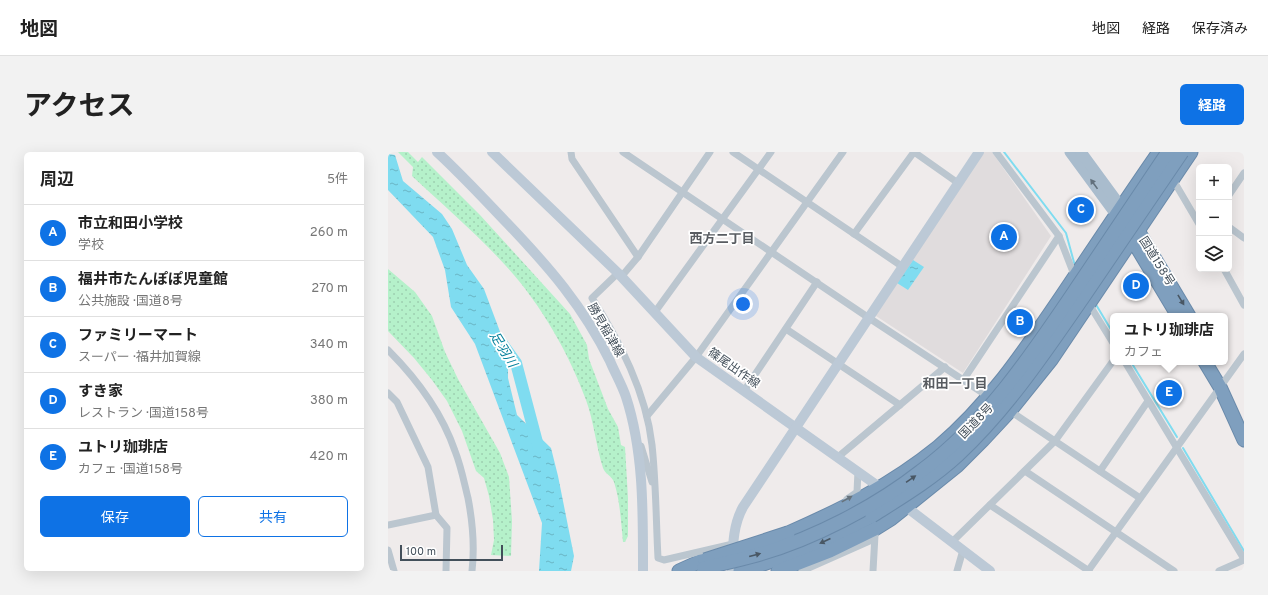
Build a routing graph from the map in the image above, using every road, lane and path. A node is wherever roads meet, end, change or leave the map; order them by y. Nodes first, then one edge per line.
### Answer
1 (438, 152) edge
2 (571, 152) edge
3 (623, 152) edge
4 (710, 152) edge
5 (733, 152) edge
6 (770, 152) edge
7 (844, 152) edge
8 (914, 152) edge
9 (979, 152) edge
10 (996, 152) edge
11 (1070, 152) edge
12 (1081, 152) edge
13 (1182, 152) edge
14 (1191, 152) edge
15 (495, 153) edge
16 (1160, 153) edge
17 (758, 169) junction
18 (1244, 175) edge
19 (1173, 179) junction
20 (958, 183) junction
21 (1232, 191) edge
22 (682, 192) junction
23 (807, 202) junction
24 (1120, 212) junction
25 (722, 219) junction
26 (1196, 219) edge
27 (1232, 229) edge
28 (854, 234) junction
29 (1135, 235) junction
30 (1059, 236) junction
31 (1244, 238) edge
32 (771, 252) junction
33 (638, 257) junction
34 (903, 267) junction
35 (1226, 272) edge
36 (619, 275) junction
37 (1076, 275) junction
38 (817, 282) junction
39 (1089, 304) junction
40 (1244, 305) edge
41 (655, 312) junction
42 (1176, 313) edge
43 (1188, 313) edge
44 (869, 318) junction
45 (786, 329) junction
46 (1110, 338) edge
47 (388, 350) edge
48 (1244, 354) edge
49 (696, 357) junction
50 (839, 364) junction
51 (1110, 364) edge
52 (1127, 365) edge
53 (1207, 365) edge
54 (1215, 365) edge
55 (945, 367) junction
56 (964, 379) junction
57 (1222, 384) junction
58 (744, 391) junction
59 (388, 393) edge
60 (989, 396) junction
61 (1148, 401) junction
62 (900, 405) junction
63 (1010, 411) junction
64 (646, 416) junction
65 (1244, 418) edge
66 (796, 428) junction
67 (634, 430) junction
68 (1244, 440) edge
69 (1055, 441) junction
70 (1176, 448) junction
71 (838, 457) junction
72 (858, 471) junction
73 (1025, 471) junction
74 (1100, 471) junction
75 (880, 487) junction
76 (654, 488) junction
77 (1140, 498) junction
78 (990, 505) junction
79 (906, 507) junction
80 (436, 515) junction
81 (388, 525) edge
82 (1116, 532) junction
83 (875, 534) junction
84 (952, 542) junction
85 (733, 544) junction
86 (388, 550) edge
87 (963, 550) junction
88 (1244, 559) edge
89 (702, 564) junction
90 (804, 568) edge
91 (394, 571) edge
92 (446, 571) edge
93 (472, 571) edge
94 (643, 571) edge
95 (679, 571) edge
96 (688, 571) edge
97 (732, 571) edge
98 (740, 571) edge
99 (778, 571) edge
100 (873, 571) edge
101 (958, 571) edge
102 (990, 571) edge
103 (1089, 571) edge
104 (1174, 571) edge
105 (1219, 571) edge

1 - 67 main road, 勝見稲津線
2 - 33 street
3 - 22 street
4 - 22 street
5 - 17 street
6 - 17 street
7 - 23 street
8 - 20 street
8 - 28 street
9 - 20 main road
10 - 30 street
24 -> 11 main road
12 - 24 main road
13 -> 98 highway, 国道8号, bridge
14 - 19 highway
15 - 36 main road, 篠尾出作線
16 - 19 street
16 - 24 highway
89 -> 16 highway, 国道8号, bridge
17 - 23 street
17 - 25 street
18 - 21 street
19 - 26 street
19 - 29 highway
20 - 34 main road
22 - 25 street
22 - 33 street
23 - 28 street
23 - 32 street
24 - 29 highway, 国道158号
24 - 37 highway
25 - 32 street
25 - 41 street
27 - 31 street
28 - 34 street
29 - 39 highway
29 - 42 highway, 国道158号
29 -> 43 highway, 国道158号
30 - 37 street
30 - 56 street
32 - 38 street
32 - 49 street
33 - 36 street
34 - 44 main road
35 - 40 street
36 - 41 main road, 篠尾出作線
36 - 64 street
37 - 60 highway
38 - 44 street
38 - 45 street
39 - 46 street
39 - 63 highway
41 - 49 main road, 篠尾出作線
44 - 50 main road
44 - 55 street
45 - 50 street
45 - 58 street
47 - 93 street
48 - 57 street
49 - 58 main road, 篠尾出作線
49 - 64 street
50 - 62 street
50 - 66 main road
51 - 69 street
52 - 61 street
53 - 57 highway
54 - 57 highway
55 - 56 street
55 - 62 street
56 - 60 street
57 - 65 highway
57 - 68 highway
57 - 70 street
58 - 66 main road, 篠尾出作線
59 - 80 street
60 - 75 highway
61 - 70 street
61 - 74 street
62 - 71 street
63 - 69 street
63 - 79 highway
64 - 76 street
66 - 71 main road, 篠尾出作線
66 - 85 main road
67 - 76 street
67 - 94 main road, 勝見稲津線
69 - 73 street
69 - 74 street
70 - 77 street
70 - 88 street
71 - 72 main road, 篠尾出作線
72 - 75 main road, 篠尾出作線
85 -> 72 street
73 - 78 street
73 - 82 street
74 - 77 street
75 - 79 main road, 篠尾出作線
75 - 89 highway, bridge
76 - 85 street
77 - 82 street
78 - 84 street
78 - 103 street
79 - 83 highway
79 - 84 main road, 篠尾出作線
80 - 81 street
80 - 92 street
82 - 103 street
82 - 104 street
83 - 90 highway
83 - 100 street
84 - 87 main road, 篠尾出作線
85 - 97 main road
86 - 91 street
87 - 101 street
87 - 102 main road, 篠尾出作線
88 - 105 street
89 - 95 highway
89 - 96 highway, 国道8号
90 - 99 highway

